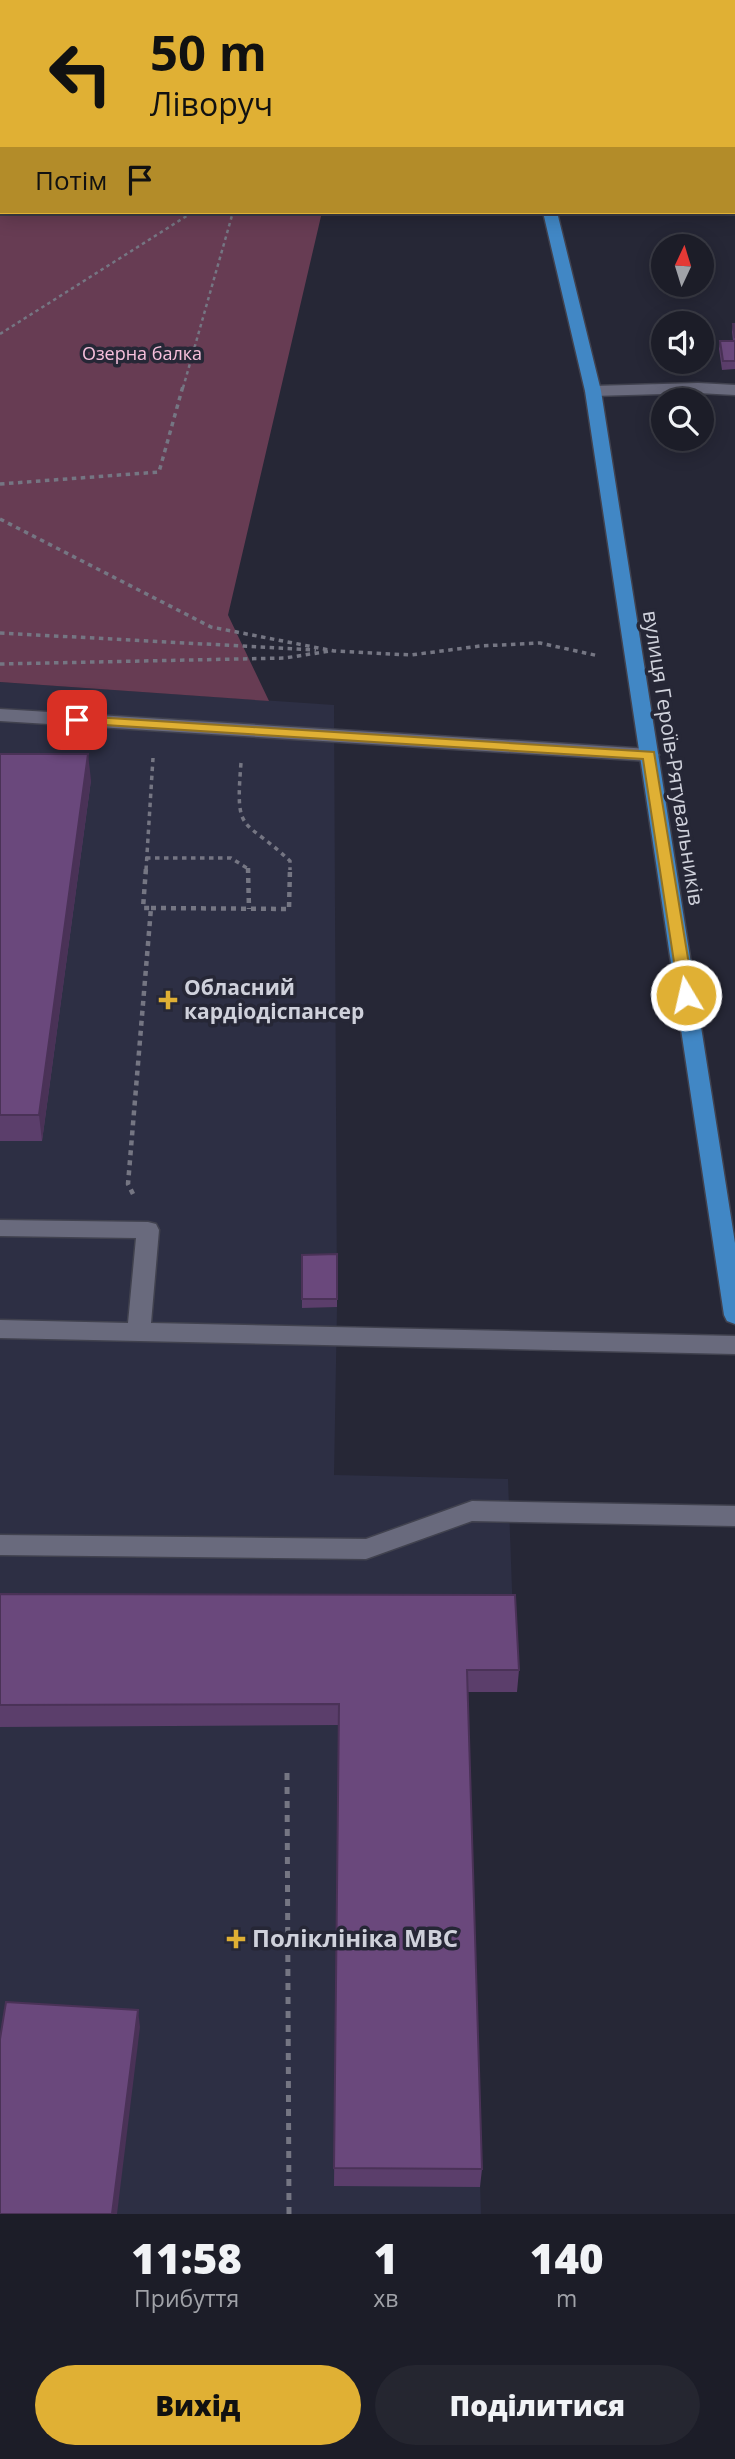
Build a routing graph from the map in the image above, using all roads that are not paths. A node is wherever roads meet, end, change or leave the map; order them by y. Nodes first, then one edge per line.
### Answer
1 (550, 214) edge
2 (735, 390) edge
3 (593, 391) junction
4 (0, 715) edge
5 (650, 755) junction
6 (0, 1228) edge
7 (735, 1315) edge
8 (0, 1329) edge
9 (139, 1332) junction
10 (735, 1345) edge
11 (735, 1516) edge
12 (0, 1545) edge

1 - 3 main road, вулиця Героїв-Рятувальників
2 - 3 lane
3 - 5 main road, вулиця Героїв-Рятувальників
4 - 5 lane
5 - 7 main road, вулиця Героїв-Рятувальників
6 - 9 lane
8 - 9 lane
9 - 10 lane
11 - 12 lane

